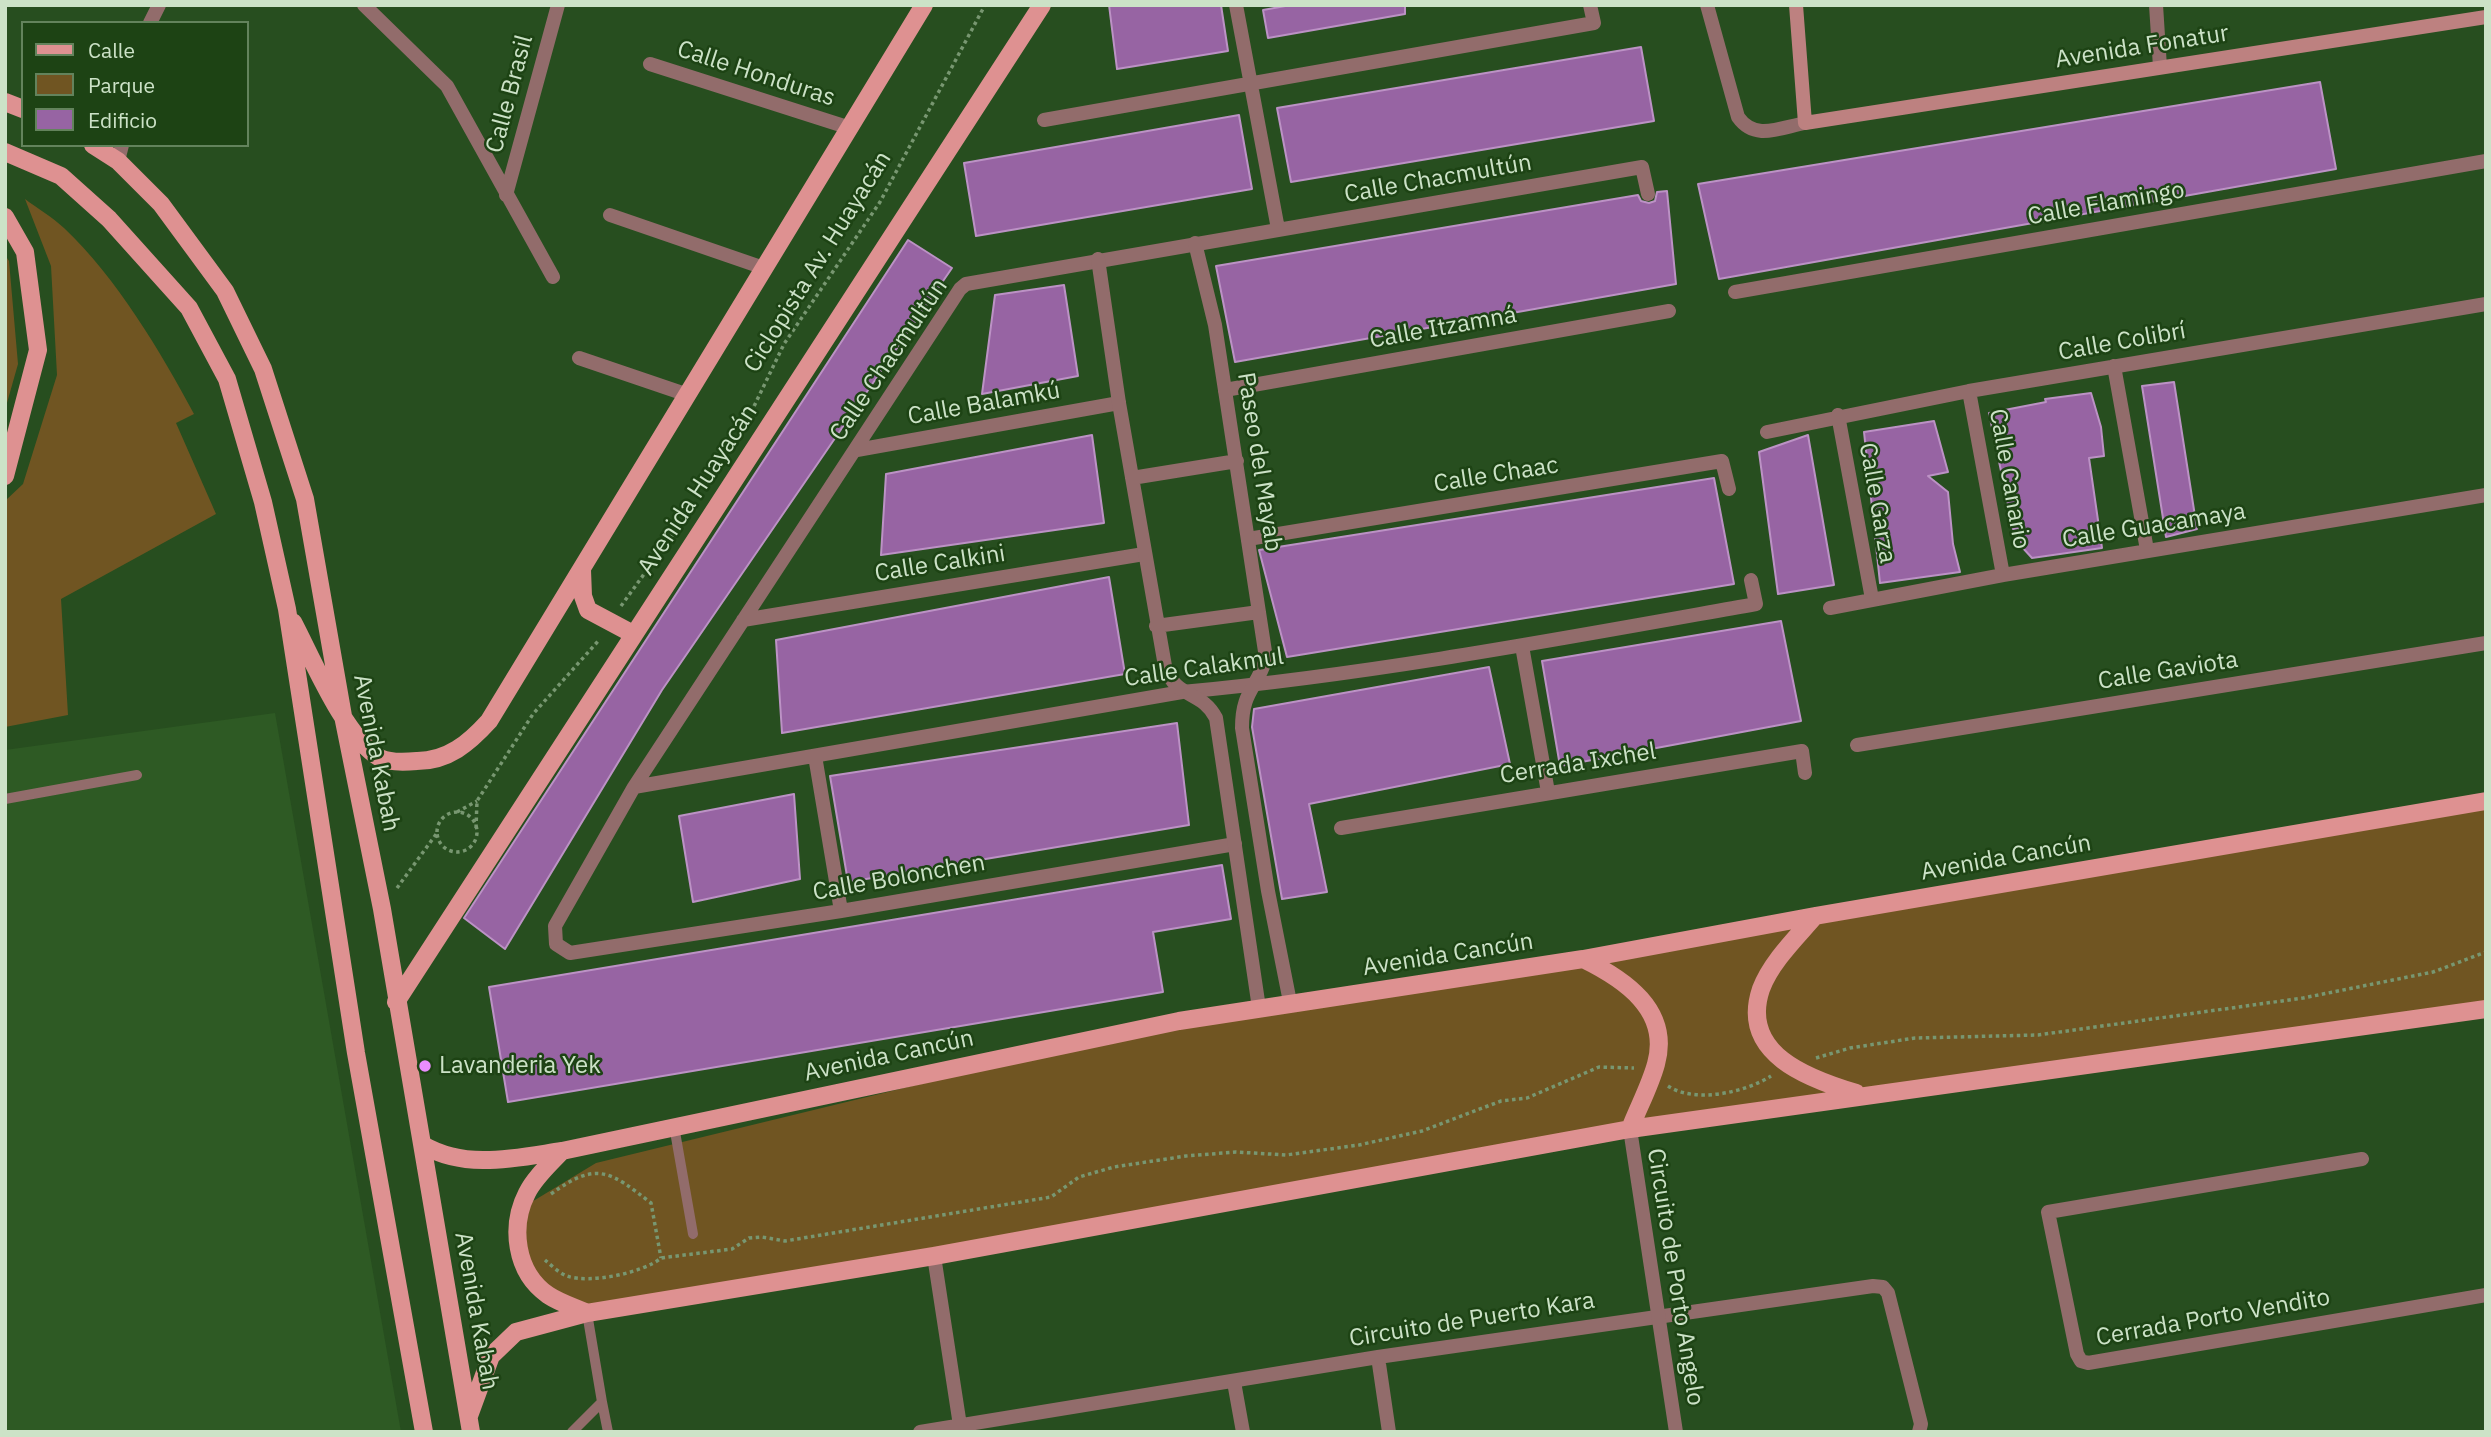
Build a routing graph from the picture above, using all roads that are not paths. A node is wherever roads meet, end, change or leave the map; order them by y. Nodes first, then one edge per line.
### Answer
1 (160, 5) edge
2 (363, 5) edge
3 (558, 5) edge
4 (924, 5) edge
5 (1042, 5) edge
6 (1236, 5) edge
7 (1590, 5) edge
8 (1707, 5) edge
9 (1796, 5) edge
10 (2156, 5) edge
11 (2486, 17) edge
12 (151, 21) edge
13 (650, 64) dead end
14 (2160, 67) junction
15 (1250, 81) junction
16 (1044, 120) dead end
17 (1805, 124) junction
18 (847, 127) junction
19 (100, 147) edge
20 (5, 152) edge
21 (120, 153) edge
22 (2486, 161) edge
23 (1648, 194) dead end
24 (506, 195) junction
25 (610, 215) dead end
26 (5, 217) edge
27 (1278, 229) junction
28 (1195, 243) junction
29 (1098, 259) junction
30 (764, 268) junction
31 (553, 277) dead end
32 (1735, 292) dead end
33 (2486, 304) edge
34 (1669, 311) dead end
35 (579, 358) dead end
36 (2113, 366) junction
37 (1225, 390) junction
38 (1969, 391) junction
39 (688, 395) junction
40 (1119, 403) junction
41 (1838, 415) junction
42 (1767, 432) dead end
43 (857, 450) junction
44 (1237, 461) junction
45 (5, 476) edge
46 (1132, 478) junction
47 (1729, 489) dead end
48 (2486, 495) edge
49 (1248, 539) junction
50 (2147, 550) junction
51 (1143, 554) junction
52 (583, 566) junction
53 (2003, 575) junction
54 (1751, 580) dead end
55 (1872, 599) junction
56 (1830, 608) dead end
57 (286, 609) junction
58 (1259, 612) junction
59 (743, 620) junction
60 (1156, 626) junction
61 (633, 634) junction
62 (2486, 643) edge
63 (1522, 646) junction
64 (1251, 685) junction
65 (1182, 692) junction
66 (343, 716) junction
67 (1857, 745) dead end
68 (815, 756) junction
69 (1805, 773) dead end
70 (136, 775) dead end
71 (634, 786) junction
72 (1548, 792) junction
73 (5, 799) edge
74 (2486, 801) edge
75 (1340, 828) dead end
76 (1236, 844) junction
77 (841, 911) junction
78 (1815, 916) junction
79 (570, 953) joint
80 (1583, 959) junction
81 (396, 1002) junction
82 (1290, 1002) junction
83 (1259, 1008) junction
84 (2486, 1010) edge
85 (1863, 1096) junction
86 (674, 1126) junction
87 (1630, 1129) junction
88 (423, 1145) junction
89 (562, 1152) junction
90 (2362, 1159) dead end
91 (693, 1234) dead end
92 (934, 1256) junction
93 (2486, 1295) edge
94 (587, 1312) junction
95 (1658, 1315) junction
96 (1378, 1357) junction
97 (1234, 1382) junction
98 (602, 1402) junction
99 (470, 1424) edge
100 (961, 1428) edge
101 (424, 1432) edge
102 (572, 1432) edge
103 (608, 1432) edge
104 (919, 1432) edge
105 (1243, 1432) edge
106 (1389, 1432) edge
107 (1676, 1432) edge
108 (1919, 1432) edge

1 - 12 street
2 - 24 street
3 - 24 street, Calle Brasil
4 - 18 main road
5 - 61 main road, Avenida Huayacán
6 - 15 street
7 - 15 street
8 - 17 street
9 - 17 main road
10 - 14 street
11 - 14 main road, Avenida Fonatur
13 - 18 street, Calle Honduras
14 - 17 main road, Avenida Fonatur
15 - 16 street
15 - 27 street
18 - 30 main road
19 - 21 main road, Avenida Kabah
20 - 57 main road
21 - 66 main road, Avenida Kabah
22 - 32 street, Calle Flamingo
23 - 27 street, Calle Chacmultún
24 - 31 street
25 - 30 street
26 - 45 main road
27 - 28 street, Calle Chacmultún
28 - 29 street, Calle Chacmultún
28 - 37 street, Paseo del Mayab
29 - 40 street
29 - 43 street, Calle Chacmultún
30 - 39 main road
33 - 36 street, Calle Colibrí
34 - 37 street, Calle Itzamná
35 - 39 street
36 - 38 street, Calle Colibrí
36 - 50 street
37 - 44 street, Paseo del Mayab
38 - 41 street, Calle Colibrí
38 - 53 street, Calle Canario
39 - 52 main road
40 - 43 street, Calle Balamkú
40 - 46 street
41 - 42 street, Calle Colibrí
41 - 55 street, Calle Garza
43 - 59 street, Calle Chacmultún
44 - 46 street
44 - 49 street, Paseo del Mayab
46 - 51 street
47 - 49 street, Calle Chaac
48 - 50 street, Calle Guacamaya
49 - 58 street, Paseo del Mayab
50 - 53 street, Calle Guacamaya
51 - 59 street, Calle Calkini
51 - 60 street
52 - 61 main road
52 - 66 main road
53 - 55 street, Calle Guacamaya
54 - 63 street, Calle Calakmul
55 - 56 street, Calle Guacamaya
57 - 66 main road
57 - 101 main road
58 - 60 street
58 - 64 street, Paseo del Mayab
59 - 71 street, Calle Chacmultún
60 - 65 street
61 - 81 main road, Avenida Huayacán
62 - 67 street, Calle Gaviota
63 - 64 street, Calle Calakmul
63 - 72 street
64 - 65 street, Calle Calakmul
64 - 82 street, Paseo del Mayab
65 - 68 street, Calle Calakmul
65 - 76 street
66 - 81 main road, Avenida Kabah
68 - 71 street, Calle Calakmul
68 - 77 street
69 - 72 street, Cerrada Ixchel
70 - 73 lane
71 - 79 street, Calle Chacmultún
72 - 75 street, Cerrada Ixchel
74 - 78 main road, Avenida Cancún
76 - 77 street, Calle Bolonchen
76 - 83 street
77 - 79 street, Calle Bolonchen
78 - 80 main road, Avenida Cancún
78 - 85 main road
80 - 82 main road, Avenida Cancún
80 - 87 main road
81 - 88 main road, Avenida Kabah
82 - 83 main road, Avenida Cancún
83 - 86 main road, Avenida Cancún
84 - 85 main road
85 - 87 main road
86 - 89 main road, Avenida Cancún
86 - 91 lane
87 - 92 main road
87 - 95 street, Circuito de Porto Angelo
88 - 89 main road, Avenida Cancún
88 - 99 main road, Avenida Kabah
89 - 94 main road
90 - 93 street, Cerrada Porto Vendito
92 - 94 main road
92 - 100 street
94 - 98 lane
94 - 99 main road
95 - 96 street, Circuito de Puerto Kara
95 - 107 street, Circuito de Porto Angelo
95 - 108 street, Circuito de Puerto Kara
96 - 97 street, Circuito de Puerto Kara
96 - 106 street
97 - 100 street, Circuito de Puerto Kara
97 - 105 street
98 - 102 lane
98 - 103 lane
100 - 104 street, Circuito de Puerto Kara

